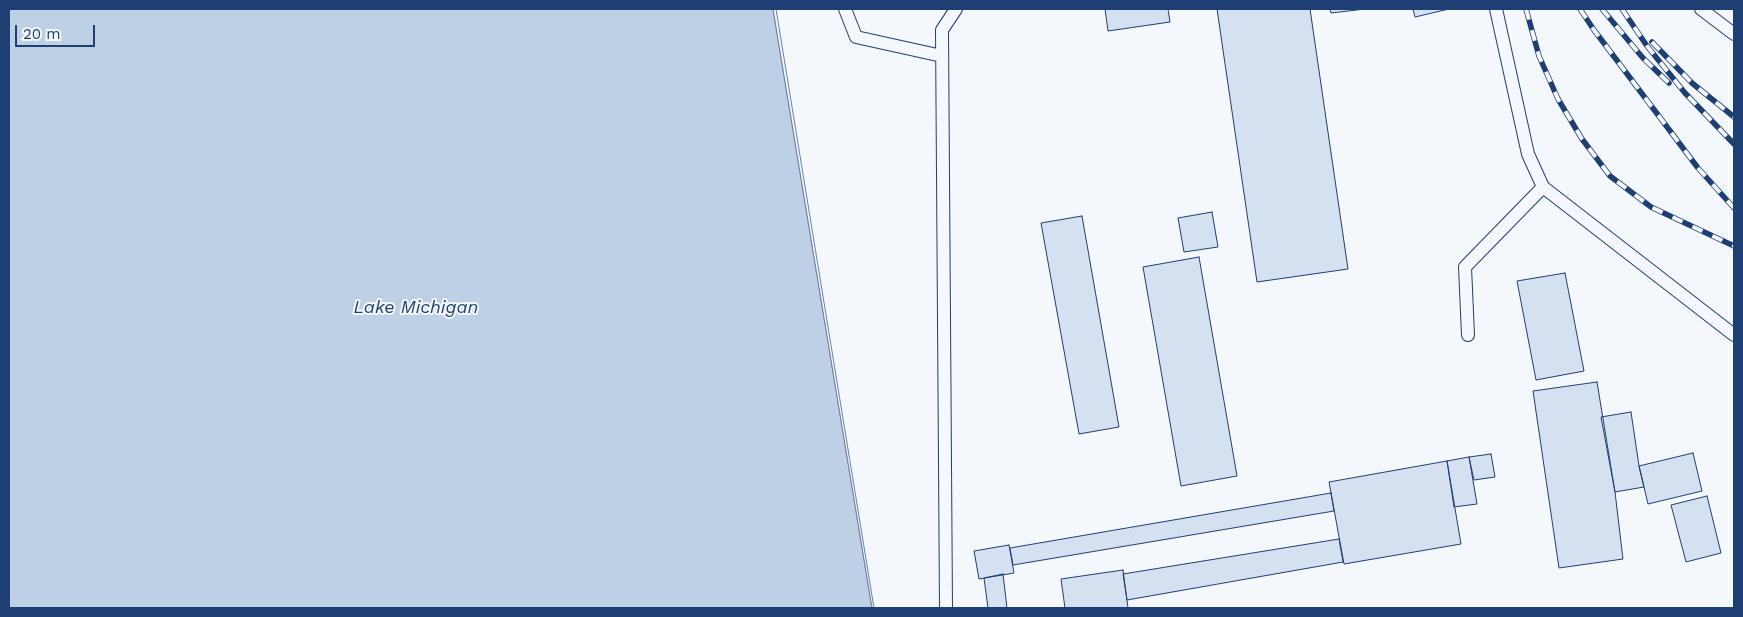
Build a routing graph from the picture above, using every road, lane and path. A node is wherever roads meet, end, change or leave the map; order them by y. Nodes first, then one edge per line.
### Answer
1 (845, 9) edge
2 (956, 9) edge
3 (1496, 9) edge
4 (1701, 9) edge
5 (1734, 34) edge
6 (942, 56) junction
7 (1543, 187) junction
8 (1468, 335) dead end
9 (1734, 335) edge
10 (946, 608) edge

1 - 6 lane
2 - 6 lane
3 - 7 lane
4 - 5 lane
6 - 10 lane
7 - 8 lane
7 - 9 lane

